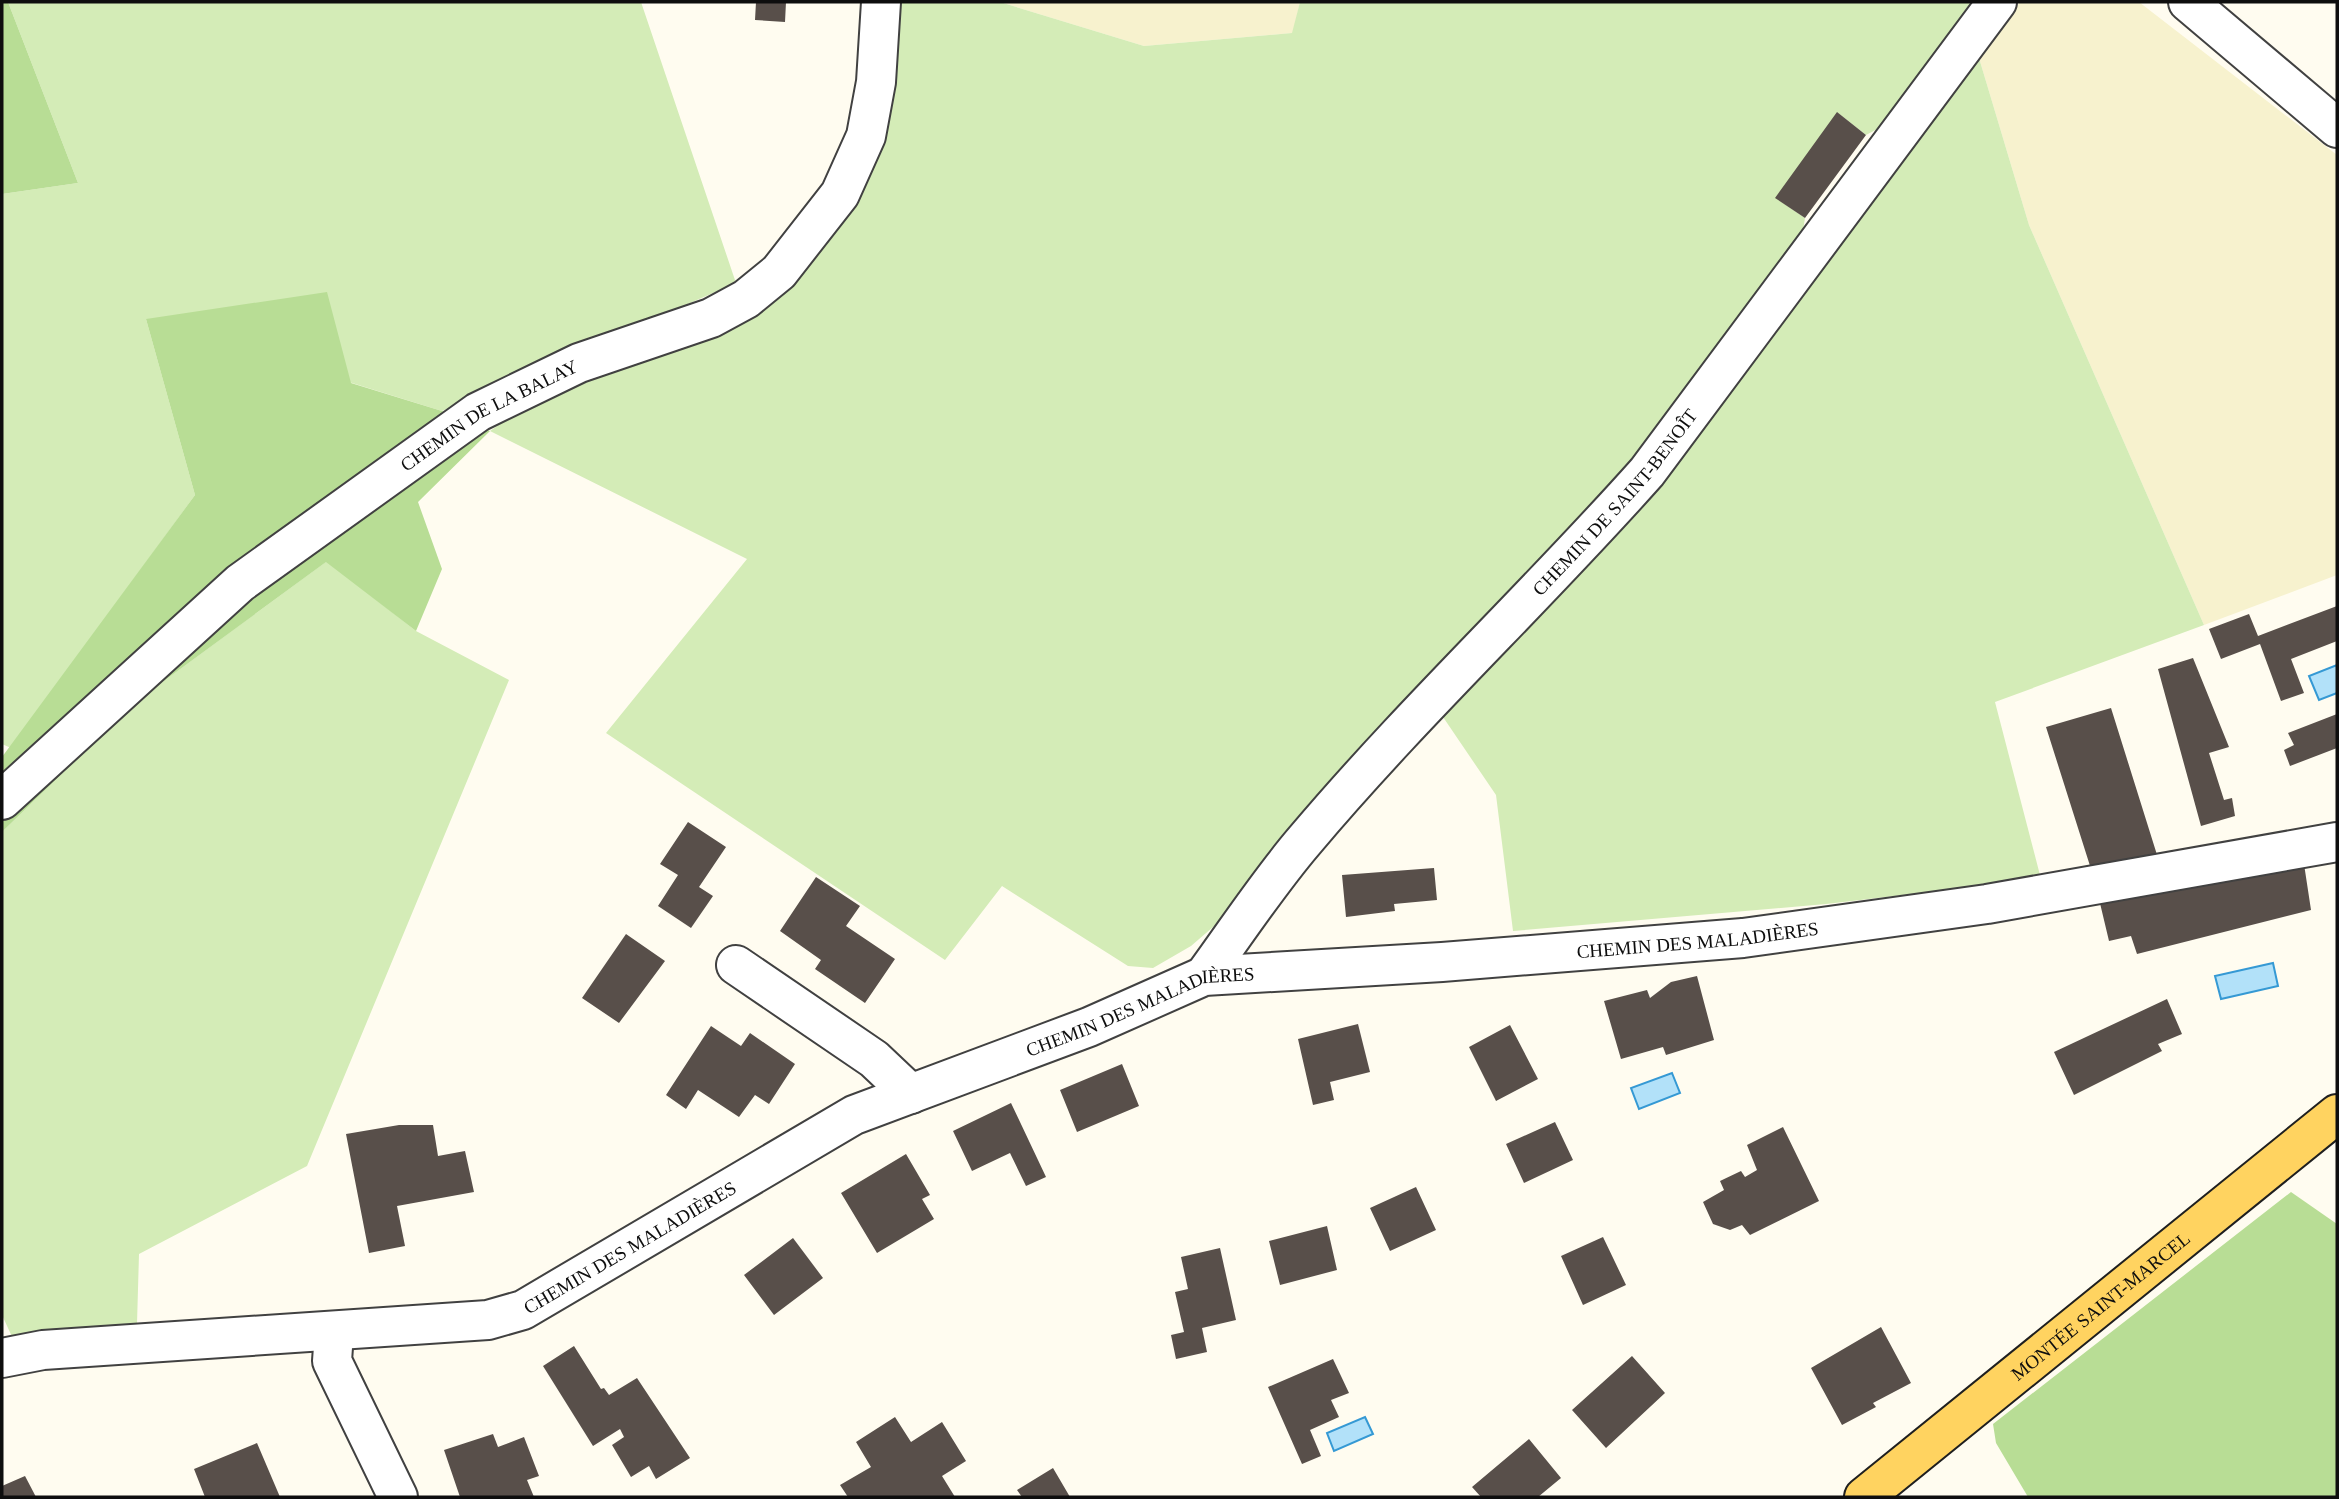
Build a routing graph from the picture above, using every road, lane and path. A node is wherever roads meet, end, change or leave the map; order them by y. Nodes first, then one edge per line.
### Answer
1 (881, 2) edge
2 (1997, 2) edge
3 (2188, 2) edge
4 (2337, 128) edge
5 (2, 800) edge
6 (2337, 842) edge
7 (736, 965) dead end
8 (1203, 976) junction
9 (911, 1094) junction
10 (2337, 1114) edge
11 (334, 1333) junction
12 (2, 1358) edge
13 (398, 1497) edge
14 (1864, 1497) edge

1 - 5 street, CHEMIN DE LA BALAY
2 - 8 street, CHEMIN DE SAINT-BENOÎT
3 - 4 street
6 - 8 street, CHEMIN DES MALADIÈRES
7 - 9 street
8 - 9 street, CHEMIN DES MALADIÈRES
9 - 11 street, CHEMIN DES MALADIÈRES
10 - 14 main road, MONTÉE SAINT-MARCEL
11 - 12 street, CHEMIN DES MALADIÈRES
11 - 13 street

